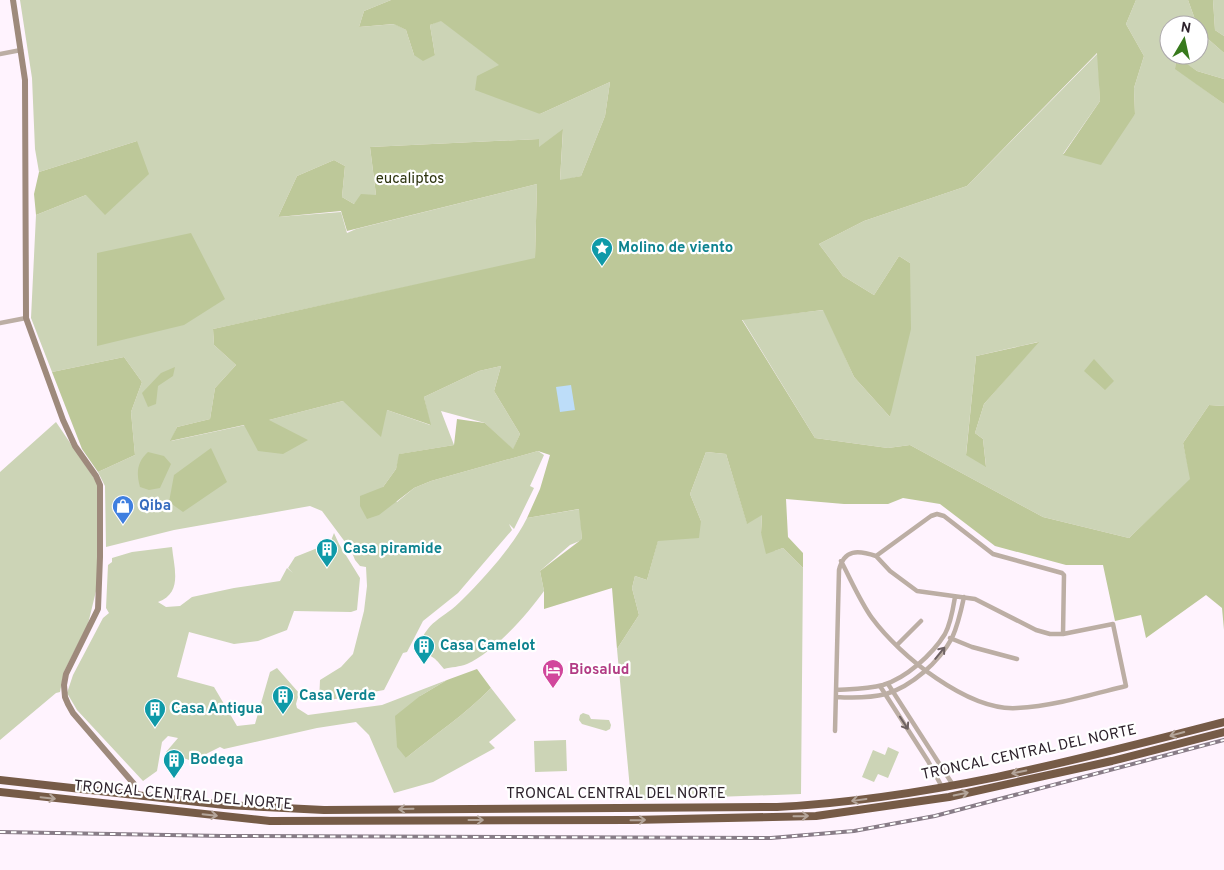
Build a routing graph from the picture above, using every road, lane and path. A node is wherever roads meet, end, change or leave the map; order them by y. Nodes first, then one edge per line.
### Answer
1 (13, 0) edge
2 (21, 50) junction
3 (0, 54) edge
4 (26, 318) junction
5 (0, 323) edge
6 (876, 556) junction
7 (841, 561) junction
8 (955, 597) junction
9 (964, 598) junction
10 (921, 621) dead end
11 (945, 634) junction
12 (1063, 634) junction
13 (951, 638) junction
14 (897, 646) junction
15 (1017, 659) dead end
16 (919, 664) junction
17 (925, 670) junction
18 (888, 684) junction
19 (880, 686) junction
20 (836, 690) junction
21 (892, 691) junction
22 (885, 694) junction
23 (836, 697) junction
24 (1224, 722) edge
25 (835, 731) dead end
26 (1224, 732) edge
27 (921, 734) junction
28 (913, 738) junction
29 (0, 780) edge
30 (954, 786) junction
31 (942, 788) junction
32 (0, 792) edge
33 (136, 794) junction

1 - 2 street
2 - 3 street
2 - 4 street
4 - 5 street
4 - 33 street
6 - 7 street
6 - 8 street
6 - 12 street
7 - 14 street
7 - 20 street
8 - 9 street
8 - 11 street
9 - 12 street
9 - 13 street
10 - 14 street
11 - 13 street
11 - 16 street
12 - 17 street
13 - 15 street
17 -> 13 street
14 - 16 street
16 - 17 street
16 - 18 street
17 - 21 street
18 - 19 street
18 - 21 street
19 - 20 street
19 - 22 street
20 - 23 street
21 - 22 street
21 - 27 street
22 - 23 street
22 -> 28 street
23 - 25 street
24 -> 30 highway, TRONCAL CENTRAL DEL NORTE
32 -> 26 highway, TRONCAL CENTRAL DEL NORTE
27 - 28 street
27 - 30 street
28 - 31 street
29 - 33 highway, TRONCAL CENTRAL DEL NORTE
30 - 31 highway, TRONCAL CENTRAL DEL NORTE
31 -> 33 highway, TRONCAL CENTRAL DEL NORTE

